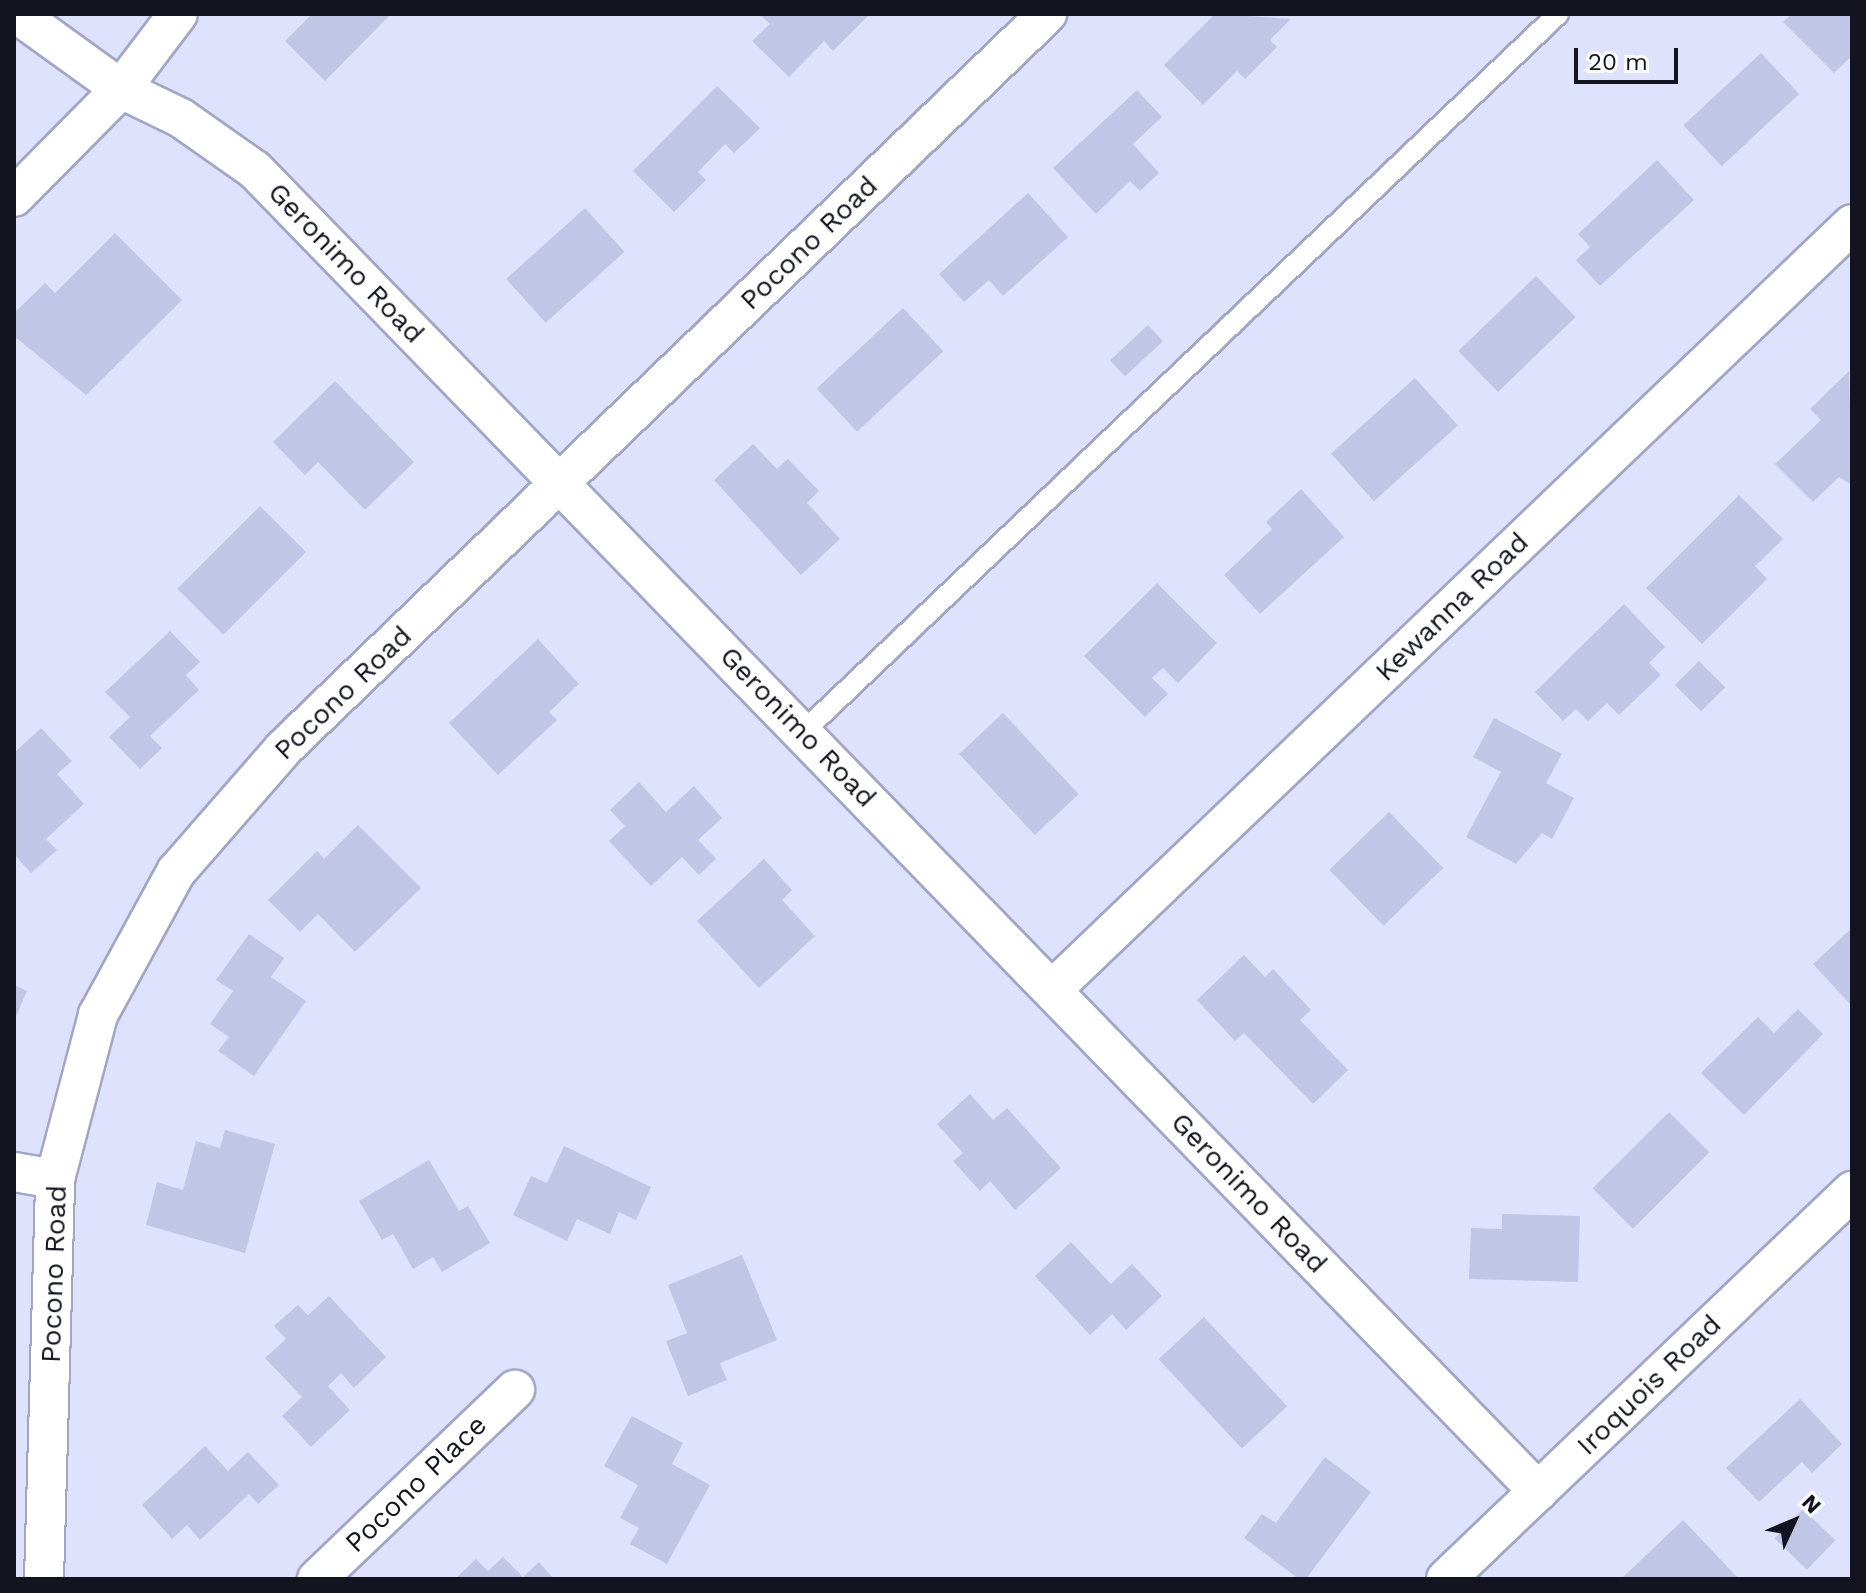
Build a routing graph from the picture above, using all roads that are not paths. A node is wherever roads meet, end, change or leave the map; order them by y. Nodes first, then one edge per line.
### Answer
1 (17, 14) edge
2 (178, 14) edge
3 (1047, 14) edge
4 (1558, 14) edge
5 (121, 89) junction
6 (14, 197) edge
7 (1852, 224) edge
8 (561, 483) junction
9 (803, 732) junction
10 (1053, 989) junction
11 (14, 1172) edge
12 (55, 1179) junction
13 (1852, 1191) edge
14 (515, 1390) dead end
15 (1538, 1491) junction
16 (44, 1579) edge
17 (317, 1579) edge
18 (1446, 1579) edge

1 - 5 street, Geronimo Road
2 - 5 street
3 - 8 street, Pocono Road
4 - 9 lane
5 - 6 street
5 - 8 street, Geronimo Road
7 - 10 street, Kewanna Road
8 - 9 street, Geronimo Road
8 - 12 street, Pocono Road
9 - 10 street, Geronimo Road
10 - 15 street, Geronimo Road
11 - 12 street
12 - 16 street, Pocono Road
13 - 15 street, Iroquois Road
14 - 17 street, Pocono Place
15 - 18 street, Iroquois Road

